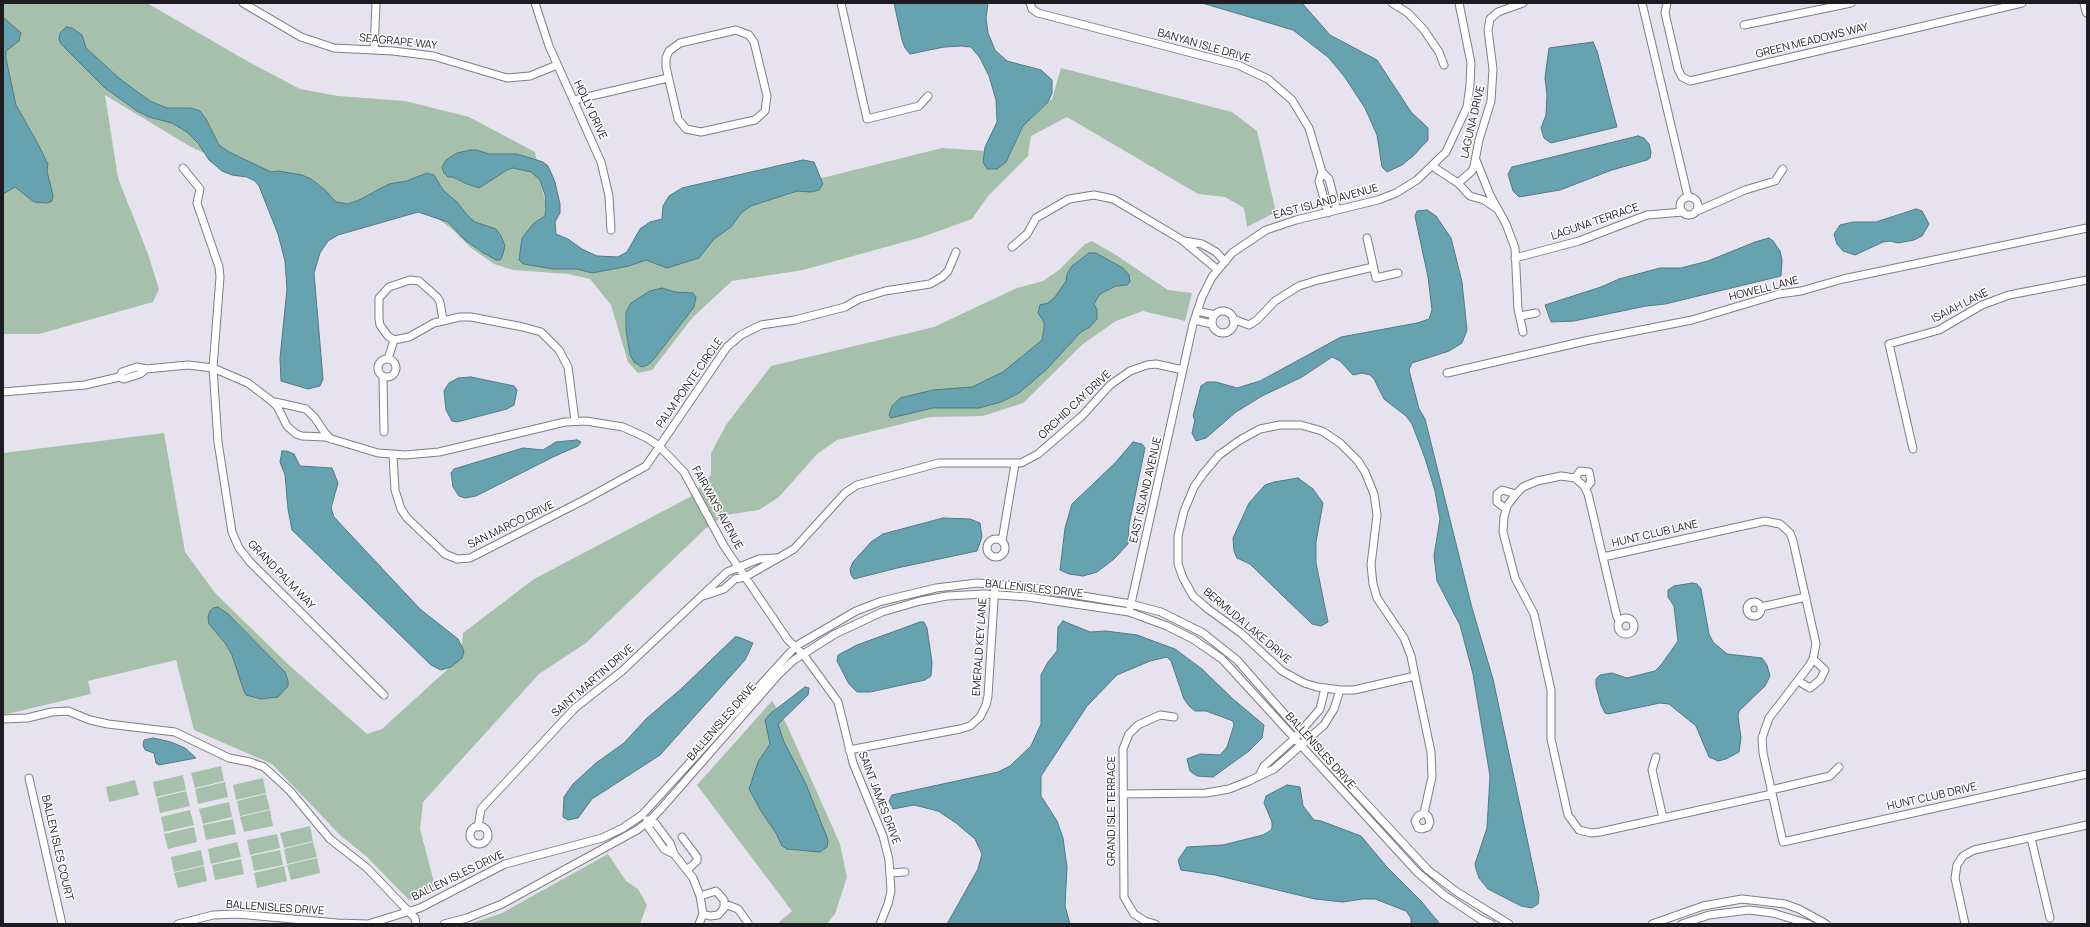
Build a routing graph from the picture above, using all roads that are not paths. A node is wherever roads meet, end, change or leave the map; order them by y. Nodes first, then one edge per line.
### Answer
1 (243, 3) edge
2 (376, 3) edge
3 (535, 3) edge
4 (841, 3) edge
5 (1030, 3) edge
6 (1392, 3) edge
7 (1459, 3) edge
8 (1523, 3) edge
9 (1642, 3) edge
10 (1667, 3) edge
11 (1850, 3) edge
12 (2022, 3) edge
13 (2085, 3) edge
14 (2087, 12) edge
15 (1744, 25) dead end
16 (374, 50) junction
17 (557, 65) junction
18 (1444, 65) dead end
19 (668, 78) junction
20 (928, 96) dead end
21 (574, 100) junction
22 (1476, 160) junction
23 (1432, 166) junction
24 (183, 168) dead end
25 (1783, 169) dead end
26 (1322, 172) junction
27 (1458, 183) junction
28 (1688, 197) junction
29 (1497, 209) junction
30 (1337, 210) junction
31 (1683, 212) junction
32 (1695, 212) junction
33 (1328, 213) junction
34 (2087, 228) edge
35 (611, 230) dead end
36 (1367, 238) dead end
37 (1182, 240) junction
38 (1012, 246) dead end
39 (956, 252) dead end
40 (1515, 258) junction
41 (1225, 262) junction
42 (1373, 267) junction
43 (1218, 270) junction
44 (1398, 273) dead end
45 (2087, 280) edge
46 (1197, 311) junction
47 (1536, 313) dead end
48 (1215, 316) junction
49 (1520, 316) junction
50 (1233, 319) junction
51 (443, 320) junction
52 (1194, 320) junction
53 (1212, 324) junction
54 (1249, 325) junction
55 (1230, 330) junction
56 (1523, 332) dead end
57 (394, 340) junction
58 (388, 359) junction
59 (213, 368) junction
60 (1183, 370) junction
61 (1447, 373) dead end
62 (383, 376) junction
63 (3, 392) edge
64 (269, 399) junction
65 (574, 421) junction
66 (384, 432) dead end
67 (331, 439) junction
68 (659, 446) junction
69 (1913, 449) dead end
70 (393, 455) junction
71 (1015, 464) junction
72 (1575, 478) junction
73 (1586, 488) junction
74 (1516, 494) junction
75 (1506, 509) junction
76 (1002, 541) dead end
77 (1603, 557) junction
78 (776, 558) junction
79 (738, 567) junction
80 (745, 577) junction
81 (995, 584) junction
82 (995, 595) junction
83 (703, 596) junction
84 (1806, 597) junction
85 (1131, 604) junction
86 (1761, 607) dead end
87 (1129, 612) junction
88 (1620, 621) dead end
89 (796, 646) junction
90 (803, 654) junction
91 (1813, 659) junction
92 (1415, 676) junction
93 (1798, 681) junction
94 (1325, 688) junction
95 (1340, 690) junction
96 (384, 695) dead end
97 (1174, 717) dead end
98 (3, 719) edge
99 (1301, 733) junction
100 (1294, 739) junction
101 (1307, 740) junction
102 (1300, 745) junction
103 (849, 750) junction
104 (1656, 757) dead end
105 (1839, 767) dead end
106 (1260, 774) junction
107 (2087, 774) edge
108 (29, 778) dead end
109 (1771, 792) junction
110 (1123, 794) junction
111 (1424, 813) dead end
112 (642, 815) junction
113 (1663, 818) junction
114 (648, 822) junction
115 (2087, 825) edge
116 (478, 826) dead end
117 (682, 837) dead end
118 (2031, 838) junction
119 (1783, 842) joint
120 (687, 870) junction
121 (905, 872) dead end
122 (891, 873) junction
123 (700, 896) junction
124 (725, 904) junction
125 (409, 912) junction
126 (703, 914) junction
127 (1492, 915) junction
128 (2050, 918) dead end
129 (748, 923) dead end
130 (62, 924) edge
131 (178, 924) edge
132 (348, 924) edge
133 (416, 924) edge
134 (444, 924) edge
135 (699, 924) edge
136 (880, 924) edge
137 (1155, 924) edge
138 (1489, 924) edge
139 (1509, 924) edge
140 (1652, 924) edge
141 (1682, 924) edge
142 (1809, 924) edge
143 (1826, 924) edge
144 (1965, 924) edge

1 - 16 street, SEAGRAPE WAY
2 - 16 street
3 - 17 street, HOLLY DRIVE
4 - 20 street
5 - 26 street, BANYAN ISLE DRIVE
6 - 18 street
7 - 23 street, EAST ISLAND AVENUE
8 - 22 street, LAGUNA DRIVE
9 - 28 street
10 - 12 street, GREEN MEADOWS WAY
11 - 15 street
13 - 14 main road
16 - 17 street, SEAGRAPE WAY
17 - 21 street, HOLLY DRIVE
19 - 19 street
19 - 21 street
21 - 35 street, HOLLY DRIVE
22 - 27 street, LAGUNA DRIVE
22 - 29 street
23 - 27 street
23 - 30 street, EAST ISLAND AVENUE
24 - 59 street, GRAND PALM WAY
25 - 32 street, LAGUNA TERRACE
26 - 30 street, BANYAN ISLE DRIVE
26 - 33 street, BANYAN ISLE DRIVE
27 - 29 street
28 - 31 street
28 - 32 street
29 - 40 street
30 - 33 street, EAST ISLAND AVENUE
31 - 32 street, LAGUNA TERRACE
31 - 40 street, LAGUNA TERRACE
33 - 41 street, EAST ISLAND AVENUE
34 - 61 street, HOWELL LANE
36 - 42 street
37 - 38 street
37 - 41 street
37 - 43 street
39 - 68 street, PALM POINTE CIRCLE
40 - 49 street
41 - 43 street, EAST ISLAND AVENUE
42 - 44 street
42 - 54 street
43 - 46 street, EAST ISLAND AVENUE
45 - 69 street, ISAIAH LANE
46 - 48 street
46 - 52 street, EAST ISLAND AVENUE
47 - 49 street
48 - 50 street
48 - 53 street
49 - 56 street
50 - 54 street
50 - 55 street
51 - 57 street
51 - 57 street
51 - 65 street
52 - 53 street
52 - 60 street, EAST ISLAND AVENUE
53 - 55 street
54 - 55 street
57 - 58 street
58 - 62 street
58 - 62 street
59 - 63 street, FAIRWAYS AVENUE
59 - 64 street, FAIRWAYS AVENUE
59 - 96 street, GRAND PALM WAY
60 - 71 street, ORCHID CAY DRIVE
60 - 85 street, EAST ISLAND AVENUE
62 - 66 street
64 - 67 street, FAIRWAYS AVENUE
64 - 67 street, FAIRWAYS AVENUE
65 - 68 street, FAIRWAYS AVENUE
65 - 70 street, FAIRWAYS AVENUE
67 - 70 street, FAIRWAYS AVENUE
68 - 70 street, SAN MARCO DRIVE
68 - 79 street, FAIRWAYS AVENUE
71 - 76 street
71 - 78 street, ORCHID CAY DRIVE
72 - 73 street
72 - 73 street, HUNT CLUB LANE
72 - 74 street
73 - 77 street, HUNT CLUB LANE
74 - 75 street
74 - 75 street
75 - 113 street
77 - 84 street, HUNT CLUB LANE
77 - 88 street
78 - 79 street
78 - 80 street
79 - 80 street, FAIRWAYS AVENUE
79 - 83 street, SAINT MARTIN DRIVE
80 - 83 street, SAINT MARTIN DRIVE
80 - 89 street, FAIRWAYS AVENUE
81 - 82 street, EMERALD KEY LANE
81 - 85 street, BALLENISLES DRIVE
81 - 89 street, BALLENISLES DRIVE
82 - 87 street, BALLENISLES DRIVE
82 - 90 street, BALLENISLES DRIVE
82 - 103 street, EMERALD KEY LANE
83 - 116 street, SAINT MARTIN DRIVE
84 - 86 street
84 - 91 street, HUNT CLUB LANE
85 - 87 street, EAST ISLAND AVENUE
85 - 99 street, BALLENISLES DRIVE
87 - 100 street, BALLENISLES DRIVE
89 - 90 street, FAIRWAYS AVENUE
89 - 112 street, BALLENISLES DRIVE
90 - 103 street, FAIRWAYS AVENUE
90 - 114 street, BALLENISLES DRIVE
91 - 93 street, HUNT CLUB LANE
91 - 93 street
92 - 94 street, BERMUDA LAKE DRIVE
92 - 95 street, BERMUDA LAKE DRIVE
92 - 111 street, BERMUDA LAKE DRIVE
93 - 109 street, HUNT CLUB LANE
94 - 95 street, BERMUDA LAKE DRIVE
94 - 99 street
95 - 101 street
97 - 110 street, GRAND ISLE TERRACE
98 - 125 street
99 - 100 street
99 - 101 street, BALLENISLES DRIVE
100 - 102 street, BALLENISLES DRIVE
100 - 106 street
101 - 102 street
101 - 127 street, BALLENISLES DRIVE
102 - 106 street
102 - 138 street, BALLENISLES DRIVE
103 - 122 street, SAINT JAMES DRIVE
104 - 113 street
105 - 109 street
106 - 110 street
107 - 119 street, HUNT CLUB DRIVE
108 - 130 street, BALLEN ISLES COURT
109 - 113 street
109 - 119 street, HUNT CLUB LANE
110 - 137 street, GRAND ISLE TERRACE
112 - 114 street
112 - 125 street, BALLEN ISLES DRIVE
114 - 120 street
114 - 134 street, BALLENISLES DRIVE
115 - 118 street
117 - 120 street
118 - 128 street
118 - 144 street
120 - 123 street
121 - 122 street
122 - 136 street, SAINT JAMES DRIVE
123 - 124 street
123 - 126 street
124 - 126 street
124 - 129 street
125 - 132 street, BALLEN ISLES DRIVE
125 - 133 street
126 - 135 street
127 - 138 street
127 - 139 street, BALLENISLES DRIVE
131 - 132 street, BALLENISLES DRIVE
140 - 143 street
141 - 142 street

